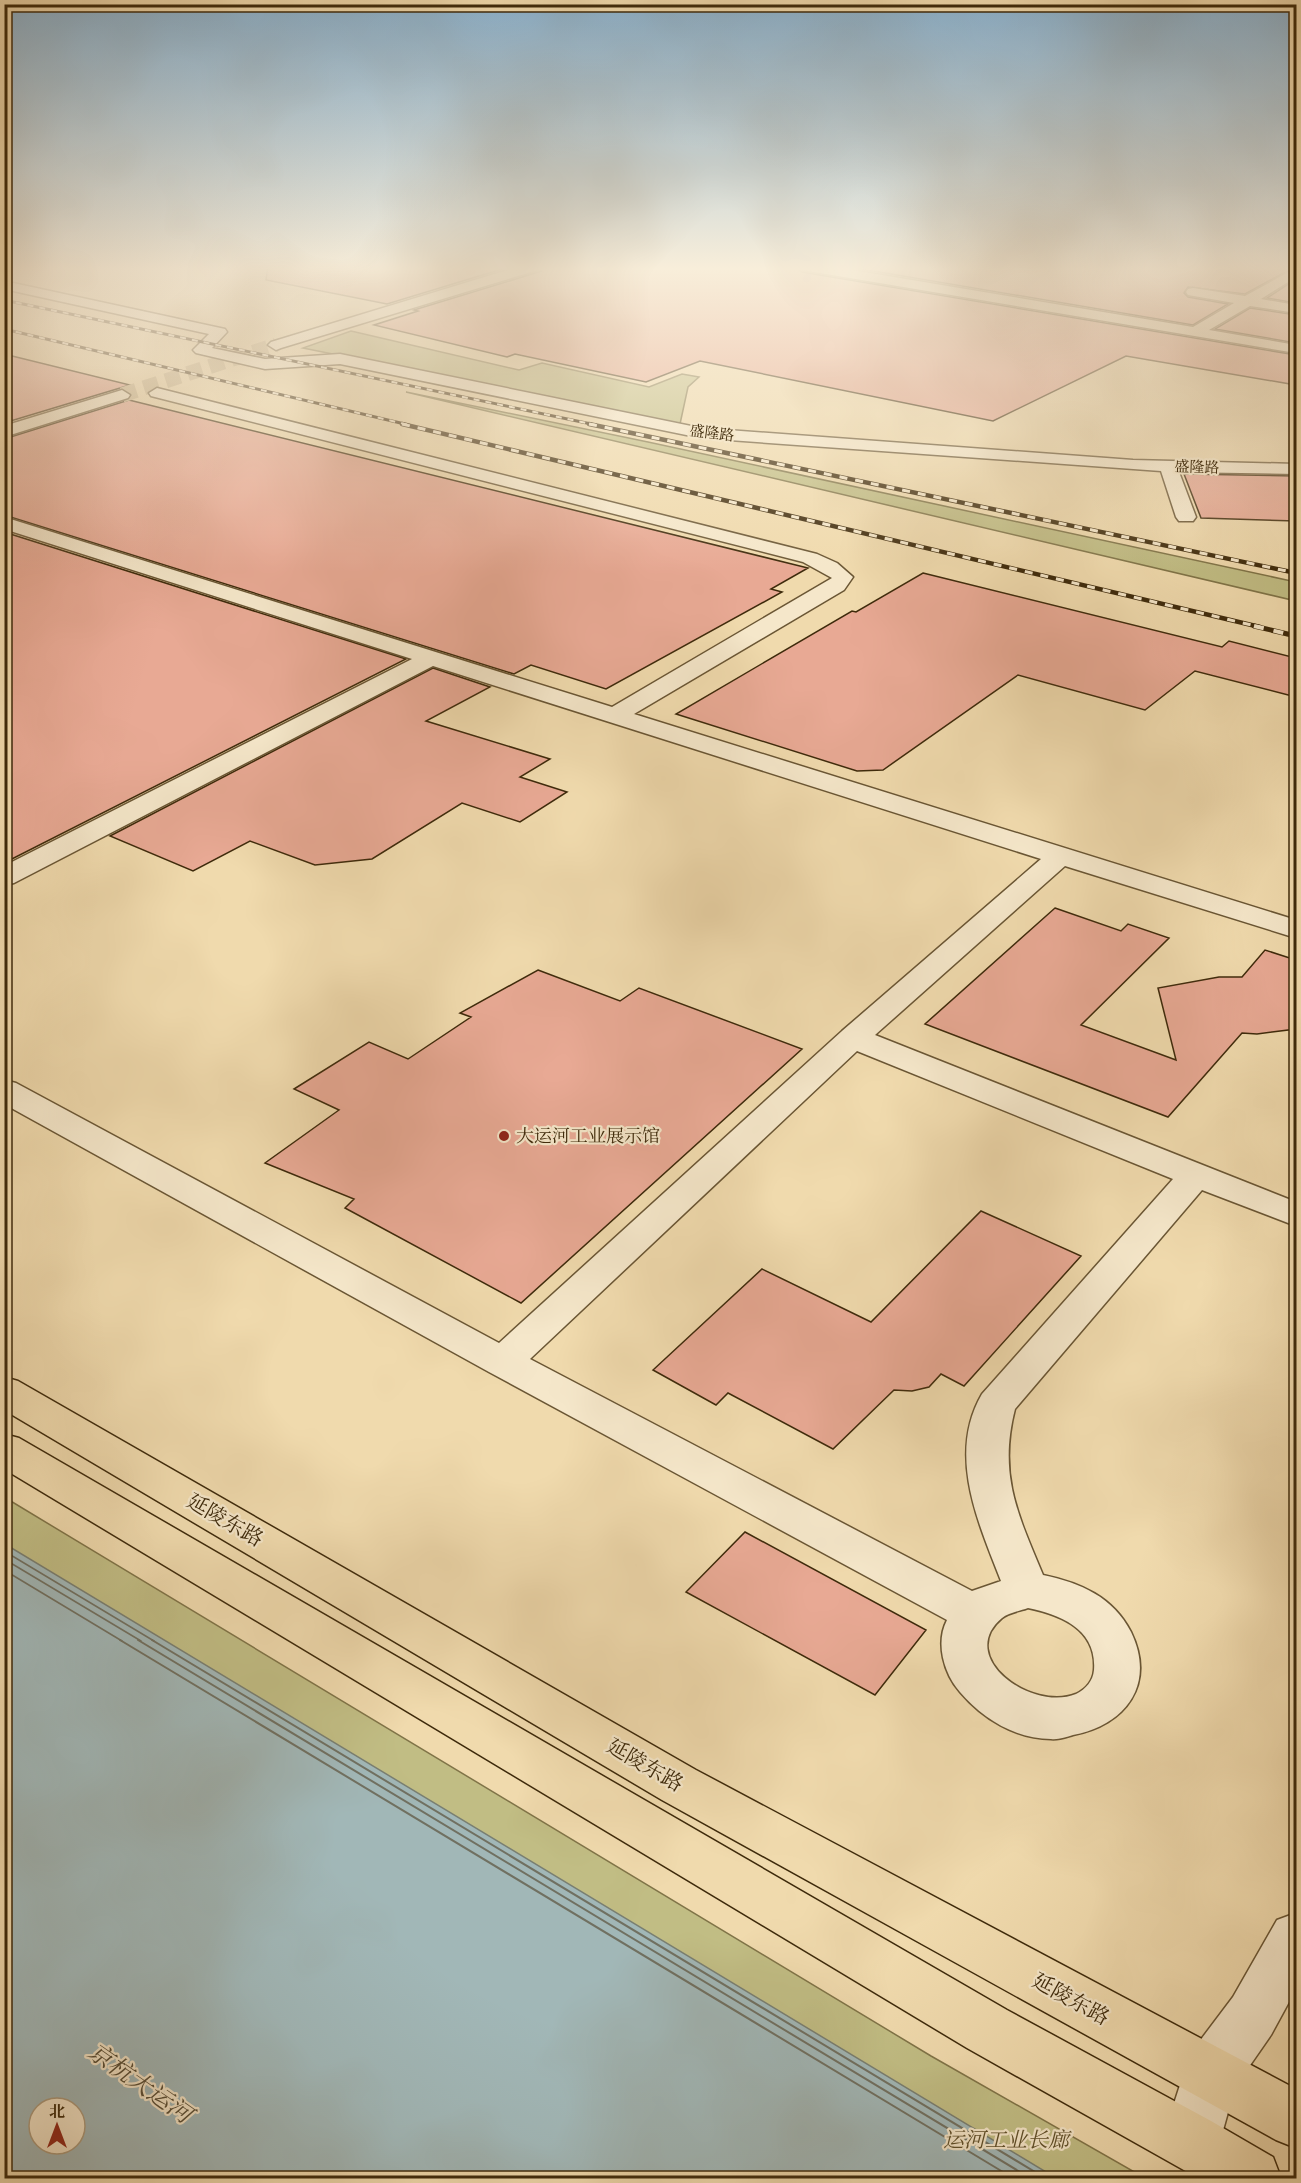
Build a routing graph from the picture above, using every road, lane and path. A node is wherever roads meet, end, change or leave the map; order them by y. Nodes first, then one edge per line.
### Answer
1 (383, 368) edge
2 (157, 393) dead end
3 (122, 395) tunnel mouth
4 (4, 432) edge
5 (1168, 466) junction
6 (1296, 469) edge
7 (1186, 517) dead end
8 (4, 523) edge
9 (431, 658) junction
10 (614, 716) junction
11 (1060, 856) junction
12 (4, 877) edge
13 (1296, 929) edge
14 (853, 1038) junction
15 (4, 1090) edge
16 (1196, 1175) junction
17 (1296, 1215) edge
18 (503, 1362) junction
19 (4, 1392) edge
20 (4, 1449) edge
21 (1027, 1590) junction
22 (974, 1613) junction
23 (1296, 1938) edge
24 (1210, 2074) junction
25 (1296, 2120) edge
26 (1191, 2141) junction
27 (1252, 2178) edge

1 - 5 street, 盛隆路
2 - 10 street
3 - 4 street
5 - 6 street, 盛隆路
5 - 7 street
8 - 9 street
9 - 10 street
9 - 12 street
10 - 11 street
11 - 13 street
11 - 14 street
14 - 16 street
14 - 18 street
15 - 18 street
16 - 17 street
16 - 21 street
18 - 22 street
19 - 24 main road, 延陵东路
20 - 26 main road
21 - 22 street
21 - 22 street
23 - 24 street
24 - 25 main road, 延陵东路
24 - 26 street
26 - 27 main road

